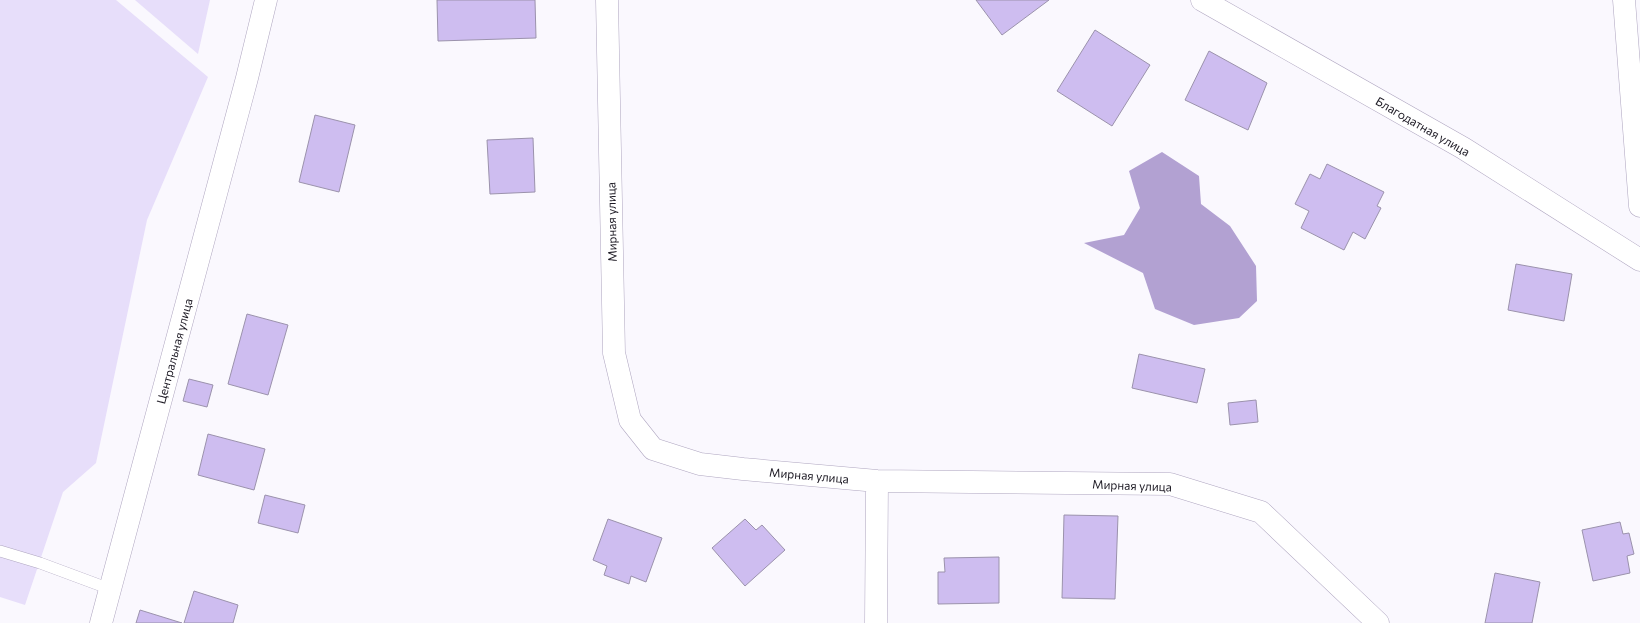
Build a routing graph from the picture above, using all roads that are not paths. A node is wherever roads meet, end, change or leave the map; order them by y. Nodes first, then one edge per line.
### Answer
1 (266, 0) edge
2 (607, 0) edge
3 (1202, 0) edge
4 (1624, 0) edge
5 (1640, 206) edge
6 (1640, 260) edge
7 (877, 481) junction
8 (0, 551) edge
9 (110, 589) junction
10 (101, 623) edge
11 (876, 623) edge
12 (1378, 623) edge

1 - 9 street, Центральная улица
2 - 7 street, Мирная улица
3 - 6 street, Благодатная улица
4 - 5 street
7 - 11 street
7 - 12 street, Мирная улица
8 - 9 lane
9 - 10 street, Центральная улица

